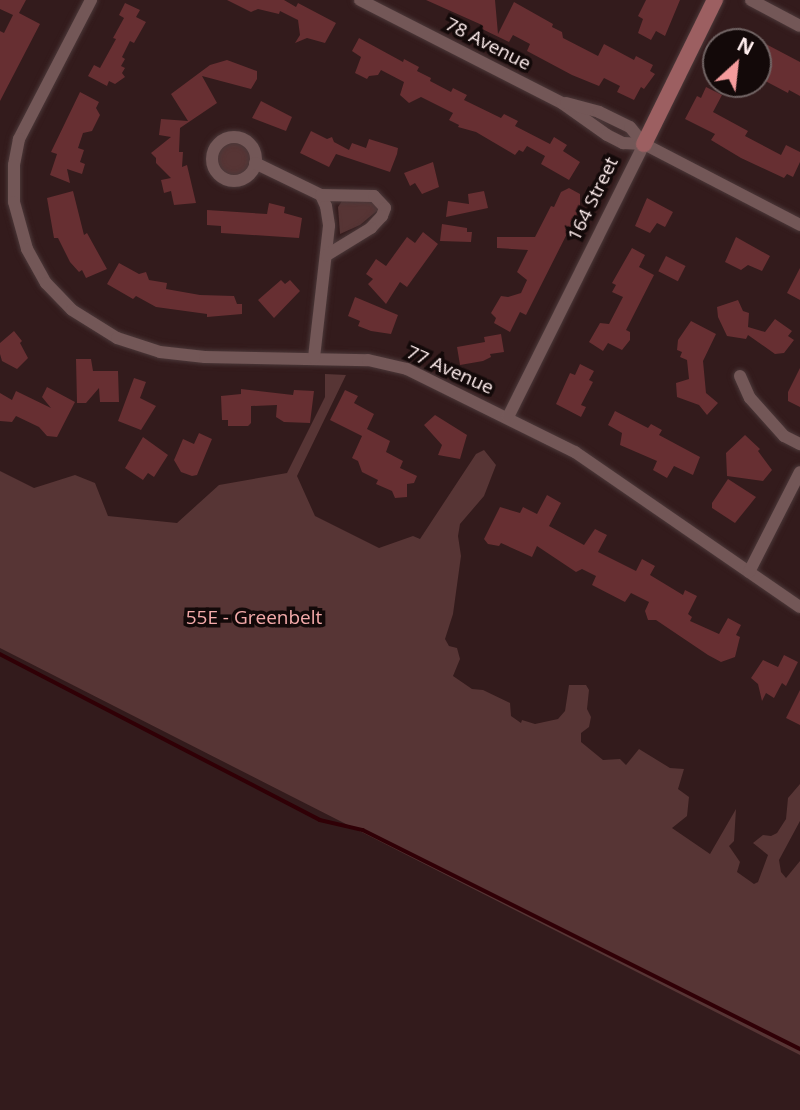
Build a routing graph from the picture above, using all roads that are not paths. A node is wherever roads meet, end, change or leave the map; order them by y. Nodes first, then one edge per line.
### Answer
1 (90, 0) edge
2 (360, 0) edge
3 (715, 0) edge
4 (751, 0) edge
5 (379, 4) edge
6 (800, 26) edge
7 (643, 144) junction
8 (255, 163) dead end
9 (321, 195) junction
10 (800, 225) edge
11 (327, 255) junction
12 (314, 358) junction
13 (740, 376) dead end
14 (508, 417) junction
15 (800, 444) edge
16 (800, 472) edge
17 (749, 572) junction
18 (800, 607) edge

1 - 12 street, 77 Avenue
2 - 5 street, 78 Avenue
3 - 7 street, 164 Street
4 - 6 street
5 - 7 street, 78 Avenue
7 - 10 street, 78 Avenue
7 - 14 street, 164 Street
8 - 9 street
9 - 11 street
9 - 11 street
11 - 12 street
12 - 14 street, 77 Avenue
13 - 15 street
14 - 17 street, 77 Avenue
16 - 17 street
17 - 18 street, 77 Avenue

